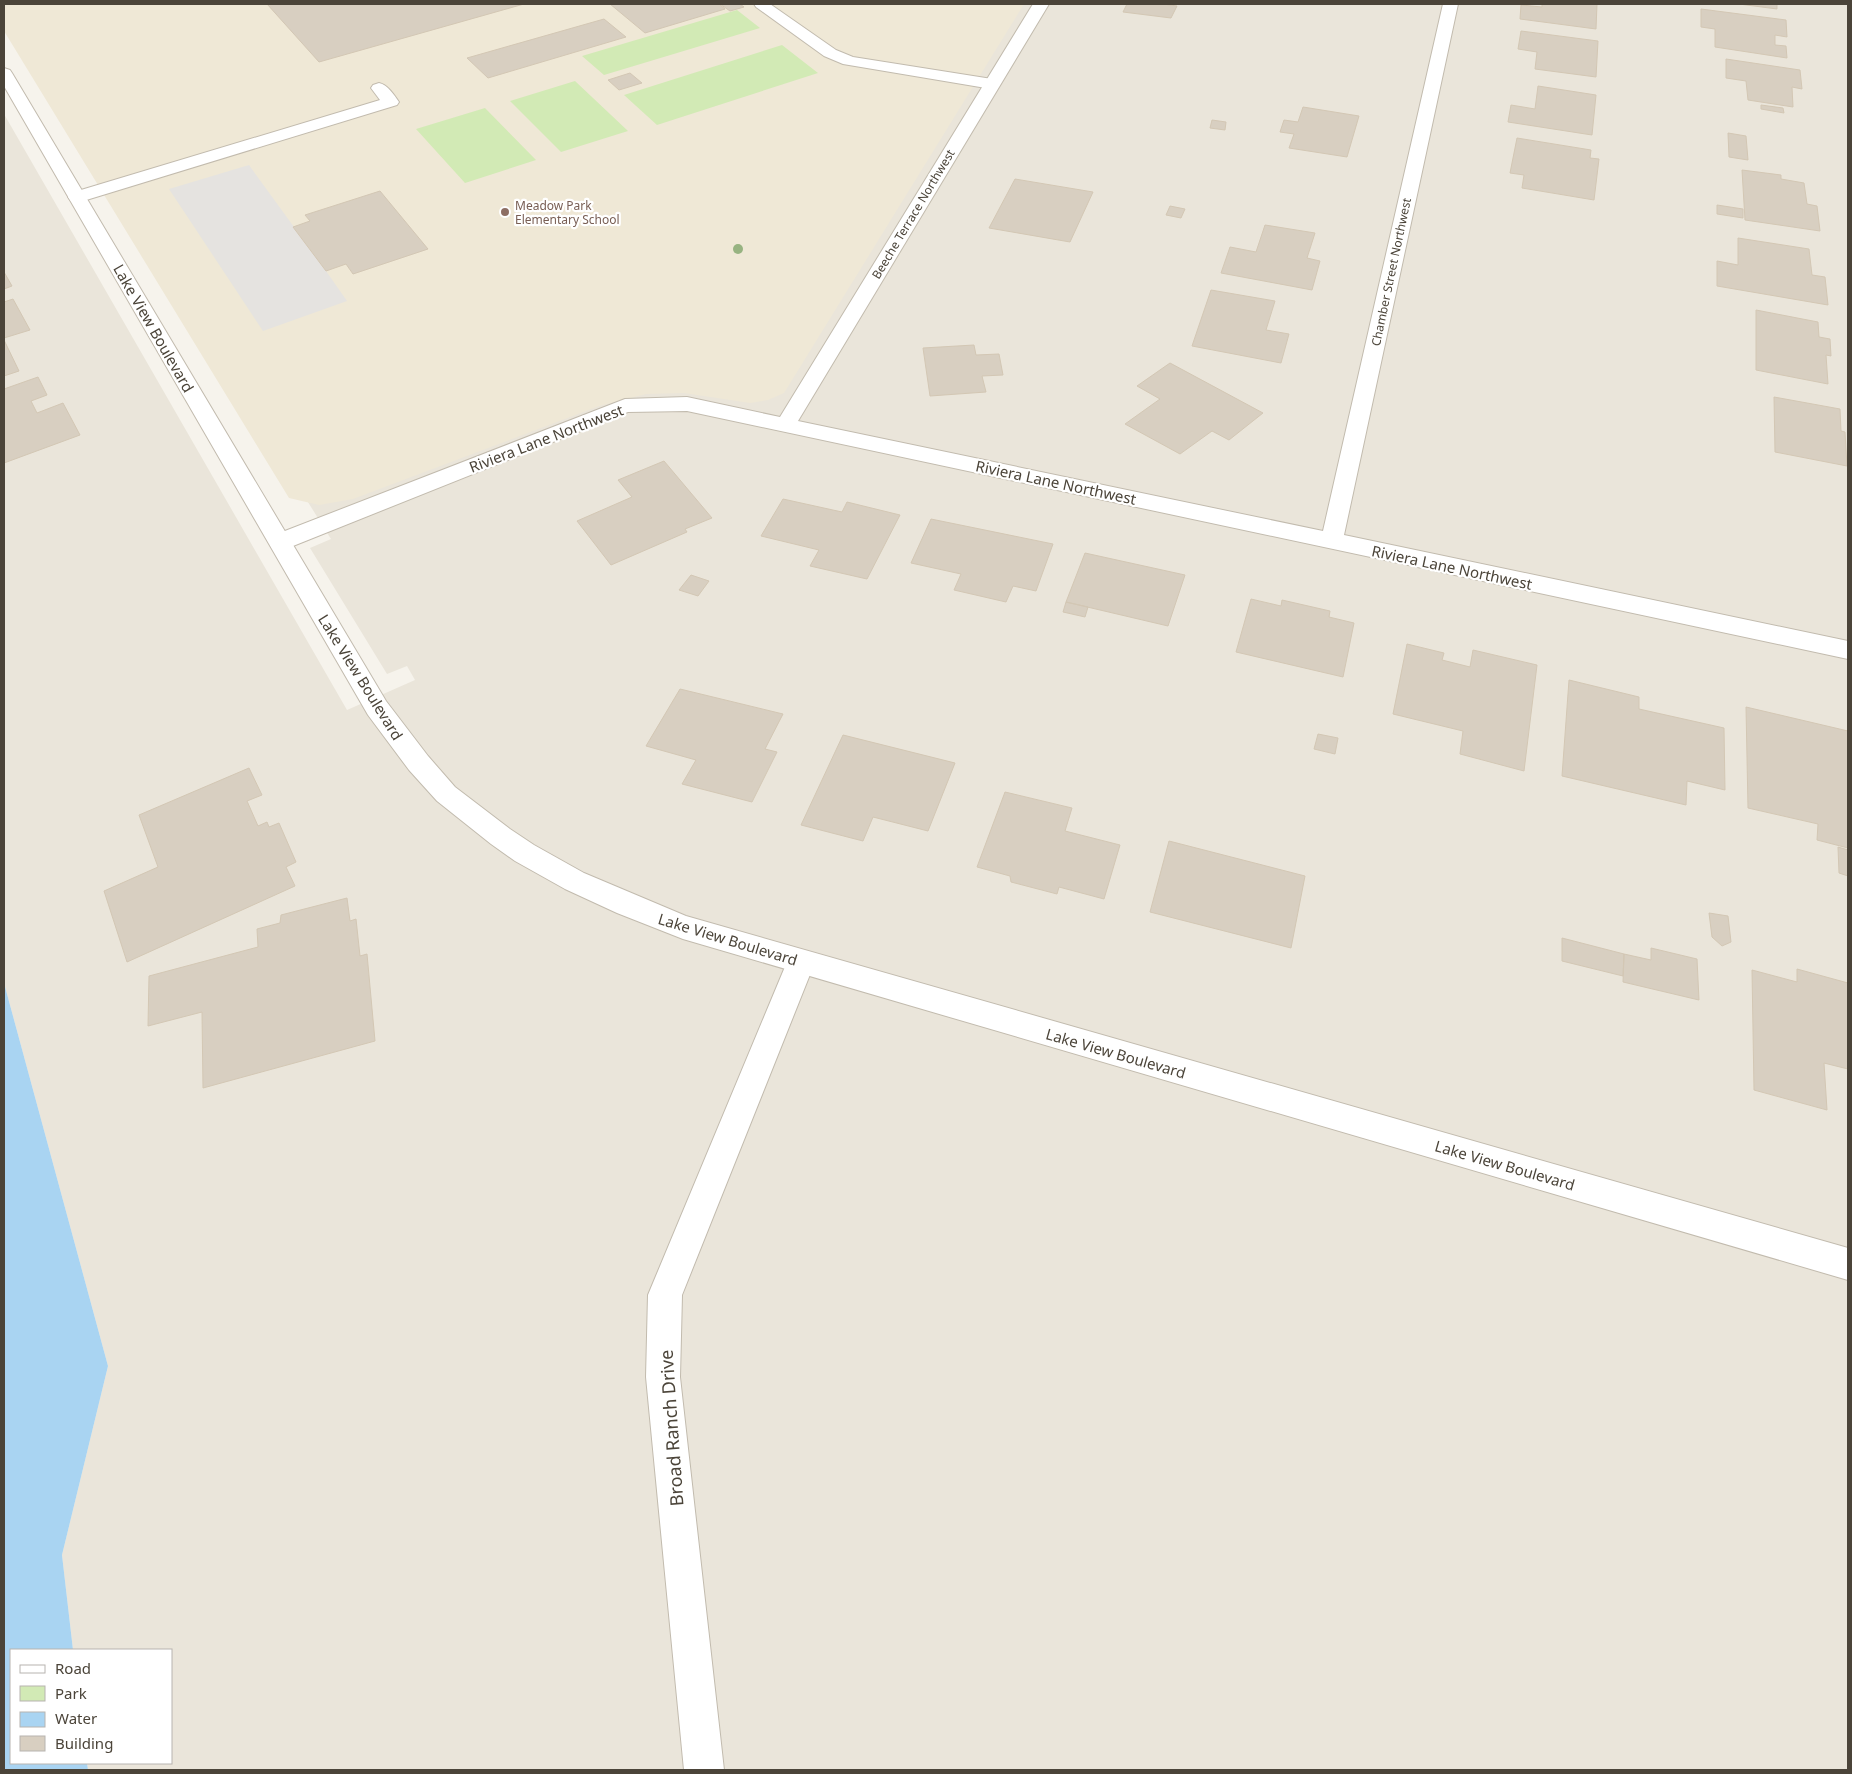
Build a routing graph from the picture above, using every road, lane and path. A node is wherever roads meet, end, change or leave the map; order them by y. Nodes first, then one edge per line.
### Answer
1 (761, 4) edge
2 (1040, 4) edge
3 (1451, 4) edge
4 (4, 73) edge
5 (992, 84) junction
6 (379, 88) dead end
7 (77, 197) junction
8 (786, 425) junction
9 (1332, 541) junction
10 (280, 542) junction
11 (1848, 650) edge
12 (801, 962) junction
13 (1848, 1264) edge
14 (704, 1770) edge

1 - 5 street
2 - 5 street, Beeche Terrace Northwest
3 - 9 street, Chamber Street Northwest
4 - 7 street, Lake View Boulevard
5 - 8 street, Beeche Terrace Northwest
6 - 7 street
7 - 10 street, Lake View Boulevard
8 - 9 street, Riviera Lane Northwest
8 - 10 street, Riviera Lane Northwest
9 - 11 street, Riviera Lane Northwest
10 - 12 street, Lake View Boulevard
12 - 13 street, Lake View Boulevard
12 - 14 street, Broad Ranch Drive

